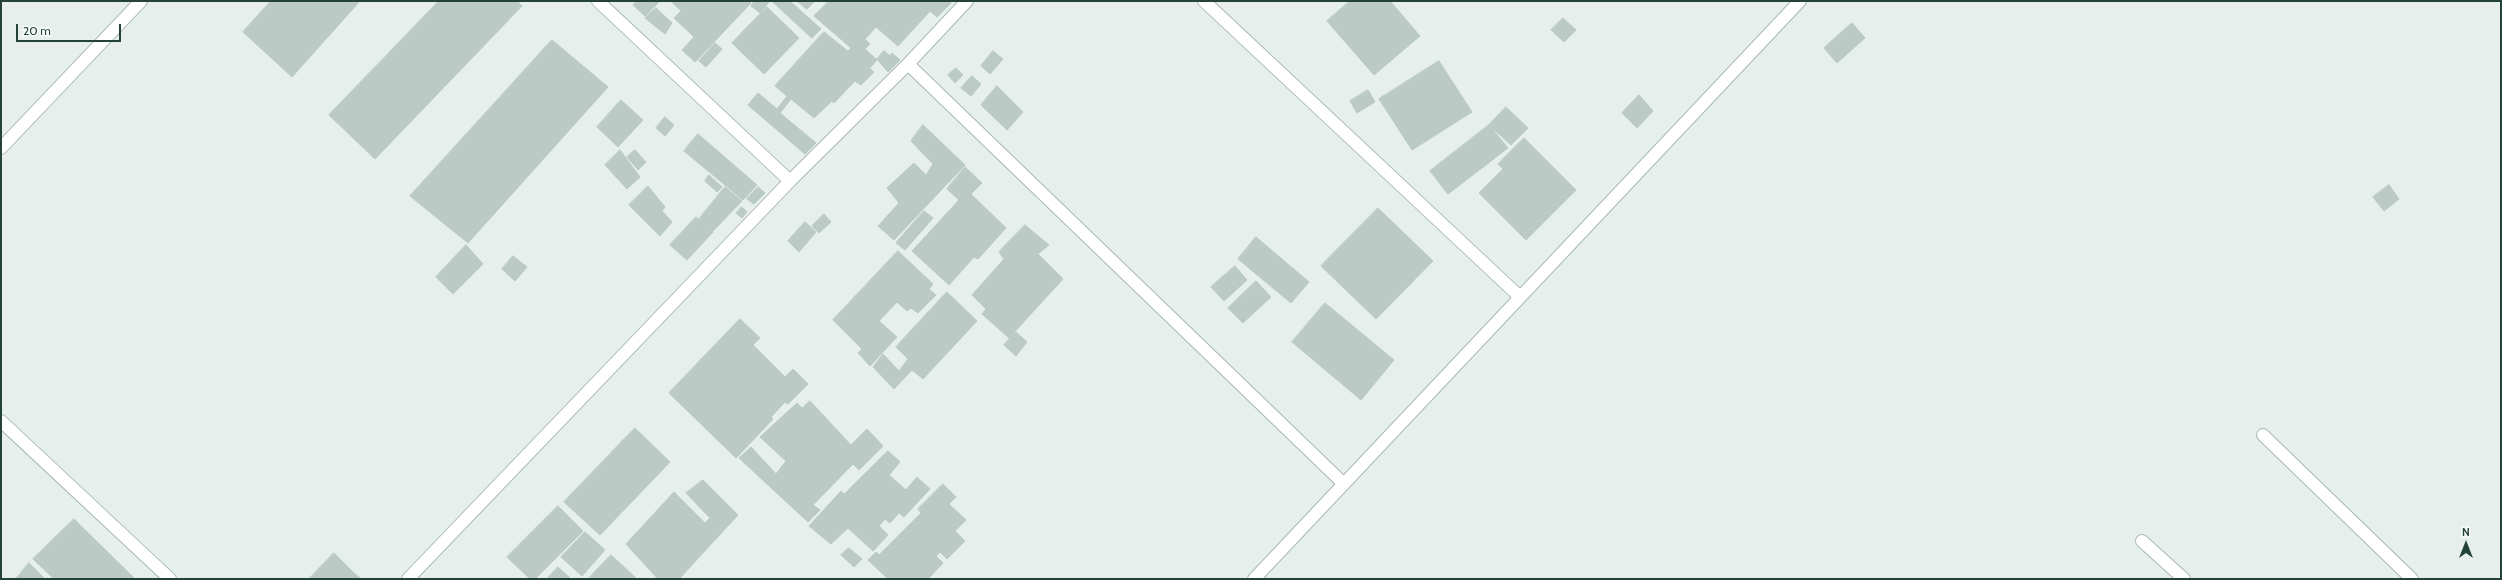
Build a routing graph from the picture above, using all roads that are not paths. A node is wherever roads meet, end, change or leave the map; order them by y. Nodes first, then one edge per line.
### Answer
1 (141, 1) edge
2 (598, 1) edge
3 (967, 1) edge
4 (1204, 1) edge
5 (1800, 1) edge
6 (908, 64) junction
7 (1, 148) edge
8 (790, 180) junction
9 (1520, 297) junction
10 (1, 421) edge
11 (2263, 434) dead end
12 (1344, 484) junction
13 (2142, 541) dead end
14 (170, 579) edge
15 (410, 579) edge
16 (1254, 579) edge
17 (2184, 579) edge
18 (2412, 579) edge

1 - 7 street
2 - 8 street
3 - 6 street
4 - 9 street
5 - 9 street
6 - 8 street
6 - 12 street
8 - 15 street
9 - 12 street
10 - 14 street
11 - 18 street
12 - 16 street
13 - 17 street

